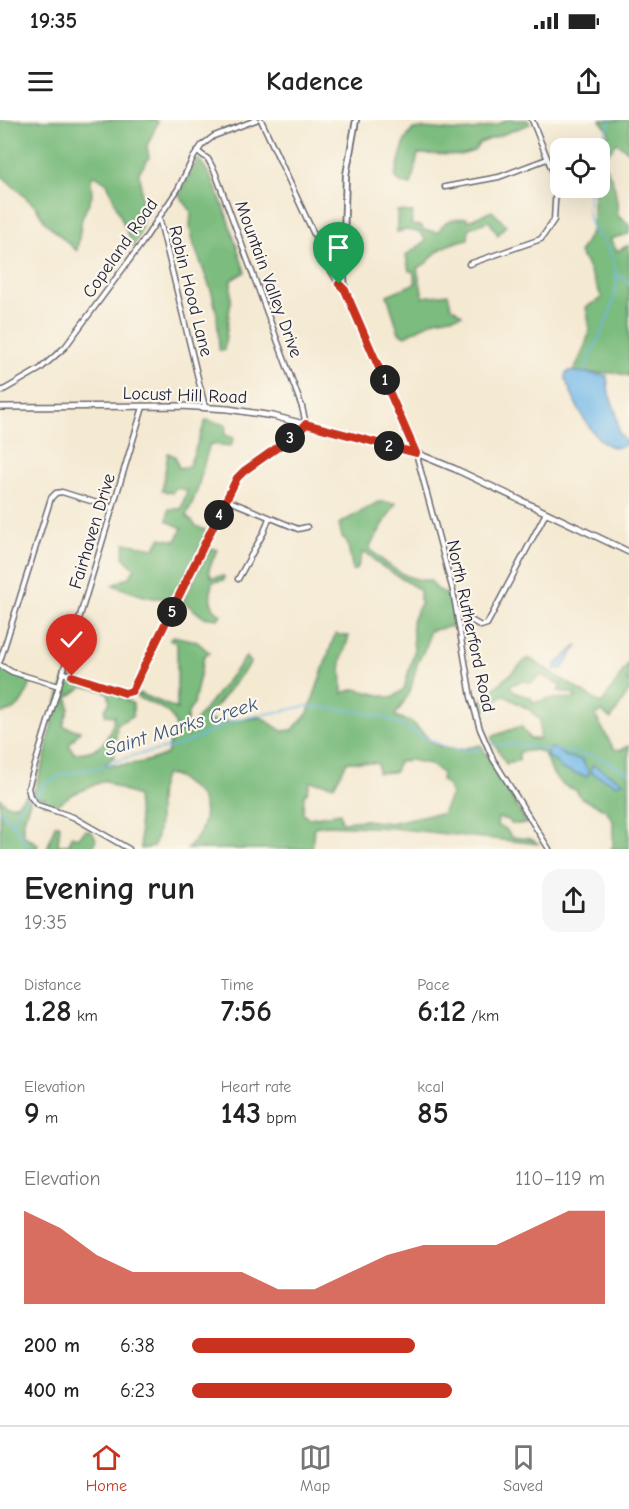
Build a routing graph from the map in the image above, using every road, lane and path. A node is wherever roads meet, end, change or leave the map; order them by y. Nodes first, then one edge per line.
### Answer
1 (256, 120) edge
2 (261, 120) edge
3 (356, 120) edge
4 (532, 120) edge
5 (197, 151) junction
6 (548, 159) junction
7 (445, 187) dead end
8 (159, 216) junction
9 (469, 264) dead end
10 (345, 290) junction
11 (0, 392) edge
12 (0, 407) edge
13 (143, 407) junction
14 (205, 407) junction
15 (306, 424) junction
16 (416, 453) junction
17 (227, 500) junction
18 (113, 508) junction
19 (546, 513) junction
20 (269, 518) junction
21 (307, 527) dead end
22 (629, 552) edge
23 (238, 579) dead end
24 (457, 612) junction
25 (0, 661) edge
26 (0, 665) edge
27 (63, 673) junction
28 (59, 686) junction
29 (129, 849) edge
30 (549, 849) edge

1 - 5 street, Copeland Road
2 - 10 street
3 - 10 street, North Rutherford Road
4 - 6 street
5 - 8 street, Copeland Road
5 - 15 street, Mountain Valley Drive
6 - 7 street
6 - 9 street
8 - 11 street, Copeland Road
8 - 14 street, Robin Hood Lane
10 - 16 street, North Rutherford Road
12 - 13 main road, Locust Hill Road
13 - 14 main road, Locust Hill Road
13 - 18 street, Fairhaven Drive
14 - 15 main road, Locust Hill Road
15 - 16 main road, Locust Hill Road
15 - 17 street
16 - 19 main road, Locust Hill Road
16 - 24 street, North Rutherford Road
17 - 20 street
17 - 27 street
18 - 25 street
18 - 27 street, Fairhaven Drive
19 - 22 main road, Locust Hill Road
19 - 24 street
20 - 21 street
20 - 23 street
24 - 30 street, North Rutherford Road
26 - 28 street
27 - 28 street, Fairhaven Drive
28 - 29 street, Fairhaven Drive

